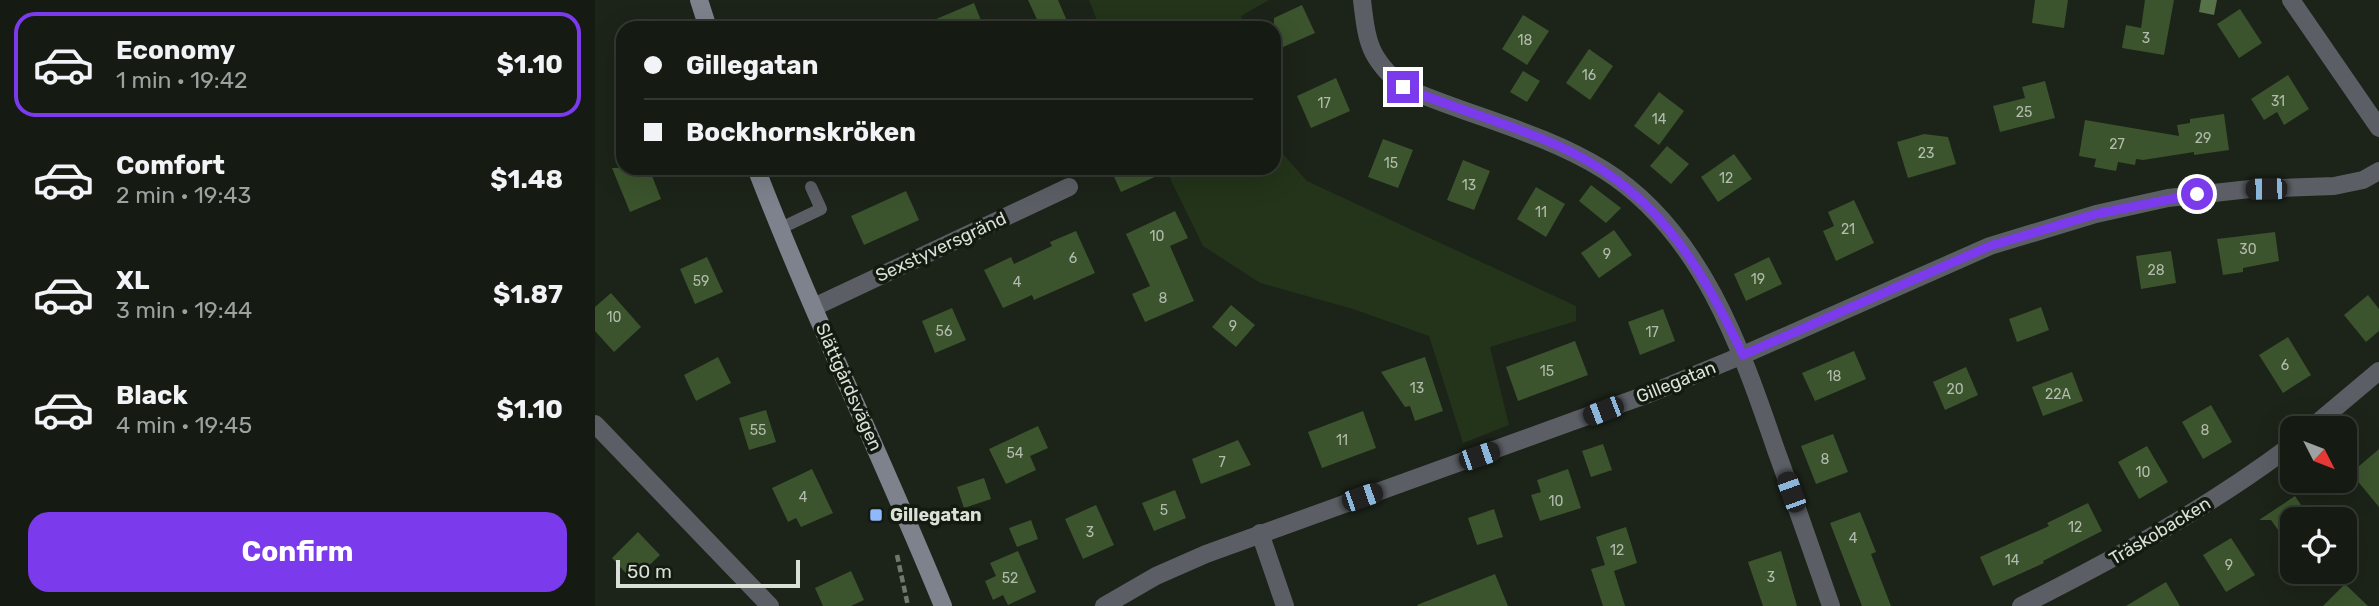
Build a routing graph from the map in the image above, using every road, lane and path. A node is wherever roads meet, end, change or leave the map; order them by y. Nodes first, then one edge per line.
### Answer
1 (699, 0) edge
2 (1362, 0) edge
3 (2291, 0) edge
4 (706, 21) edge
5 (2379, 128) edge
6 (2379, 171) edge
7 (759, 175) edge
8 (811, 187) dead end
9 (1069, 187) dead end
10 (779, 229) junction
11 (814, 307) junction
12 (1743, 355) junction
13 (2379, 370) edge
14 (2325, 416) edge
15 (595, 424) edge
16 (2280, 453) edge
17 (1260, 533) junction
18 (770, 606) edge
19 (943, 606) edge
20 (1104, 606) edge
21 (1285, 606) edge
22 (1831, 606) edge
23 (2021, 606) edge

1 - 4 street
2 - 12 street
3 - 5 street
6 - 12 street, Gillegatan
7 - 10 street, Slättgårdsvägen
8 - 10 lane
9 - 11 street, Sexstyversgränd
10 - 11 street, Slättgårdsvägen
11 - 19 street, Slättgårdsvägen
12 - 17 street, Gillegatan
12 - 22 street
13 - 14 street
15 - 18 street
16 - 23 street, Träskobacken
17 - 20 street, Gillegatan
17 - 21 street

